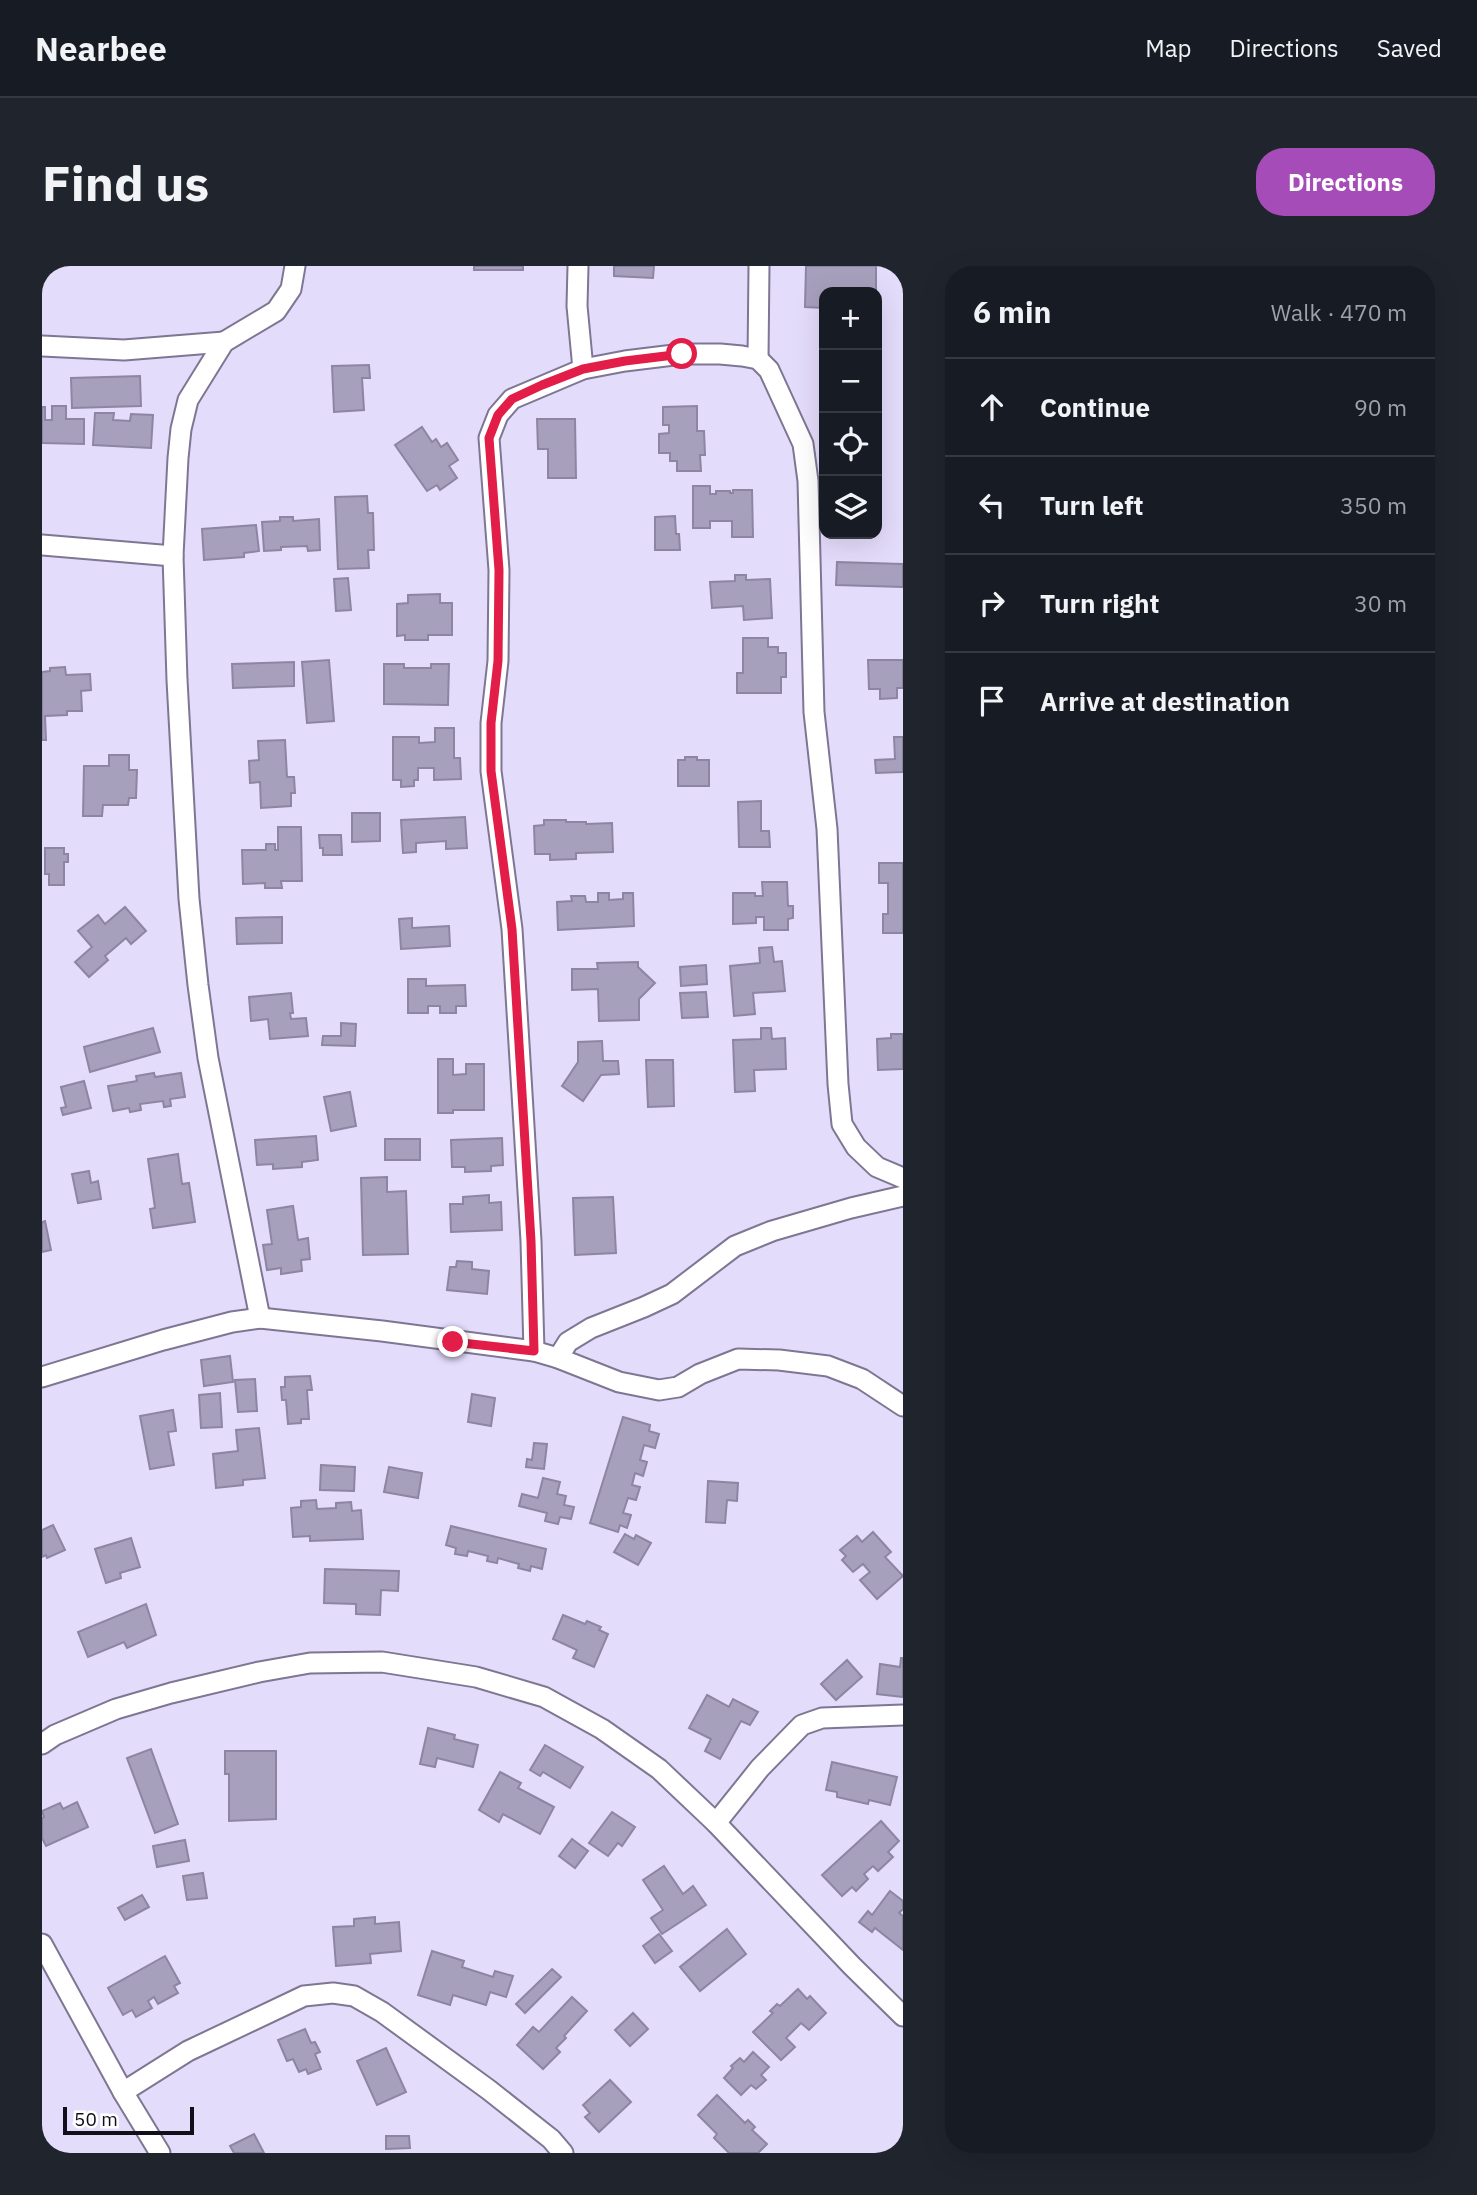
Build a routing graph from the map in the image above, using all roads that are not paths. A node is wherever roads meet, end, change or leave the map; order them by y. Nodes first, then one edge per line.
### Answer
1 (295, 266) edge
2 (578, 266) edge
3 (759, 266) edge
4 (224, 342) junction
5 (42, 346) edge
6 (758, 359) junction
7 (583, 369) junction
8 (42, 545) edge
9 (173, 555) junction
10 (903, 1178) edge
11 (903, 1196) edge
12 (260, 1318) junction
13 (534, 1351) junction
14 (558, 1358) junction
15 (42, 1377) edge
16 (903, 1406) edge
17 (903, 1715) edge
18 (42, 1744) edge
19 (716, 1823) junction
20 (42, 1944) edge
21 (903, 2016) edge
22 (123, 2092) junction
23 (160, 2153) edge
24 (563, 2153) edge

1 - 4 street
2 - 7 street
3 - 6 street
4 - 5 street
4 - 9 street
6 - 7 street
6 - 10 street
7 - 13 street
8 - 9 street
9 - 12 street
11 - 14 street
12 - 13 street
12 - 15 street
13 - 14 street
14 - 16 street
17 - 19 street
18 - 19 street
19 - 21 street
20 - 22 street
22 - 23 street
22 - 24 street

